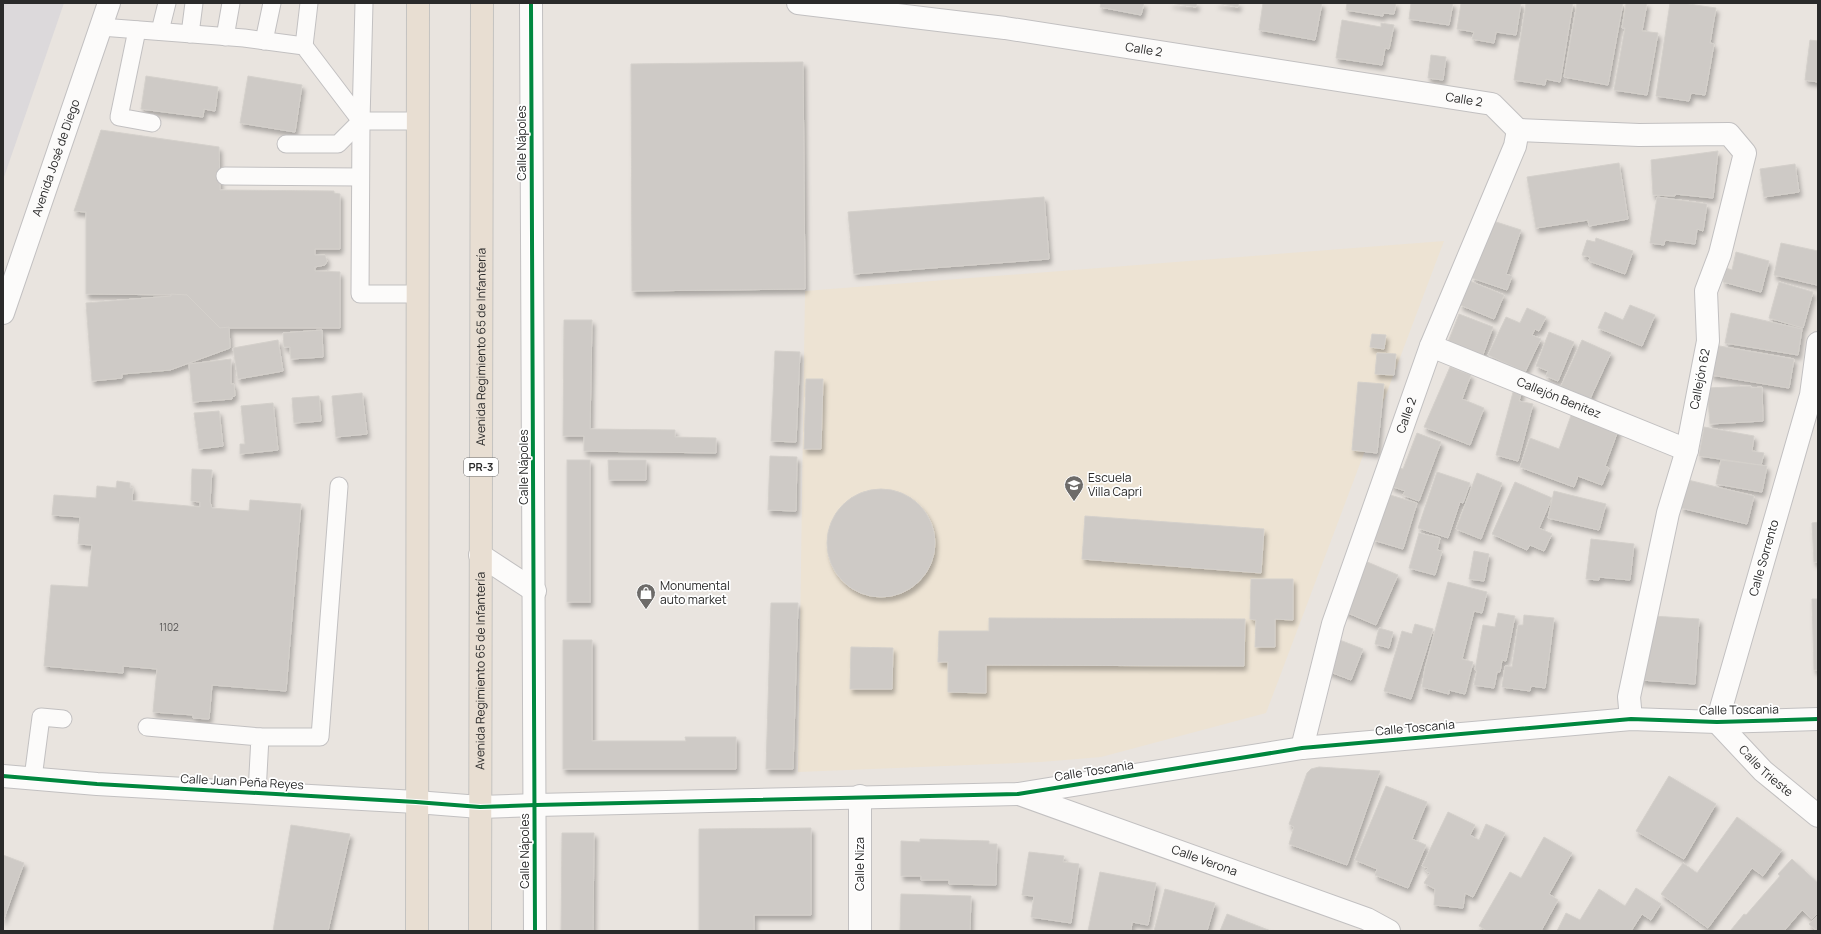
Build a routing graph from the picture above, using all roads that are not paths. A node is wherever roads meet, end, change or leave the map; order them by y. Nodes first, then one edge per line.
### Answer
1 (109, 3) edge
2 (167, 3) edge
3 (194, 3) edge
4 (231, 3) edge
5 (272, 3) edge
6 (309, 3) edge
7 (364, 3) edge
8 (418, 3) edge
9 (482, 3) edge
10 (531, 3) edge
11 (798, 3) edge
12 (101, 27) junction
13 (137, 30) junction
14 (160, 31) junction
15 (190, 34) junction
16 (225, 37) junction
17 (264, 41) junction
18 (304, 46) junction
19 (361, 121) junction
20 (418, 121) junction
21 (152, 123) dead end
22 (1518, 130) junction
23 (286, 144) dead end
24 (225, 176) dead end
25 (360, 176) junction
26 (417, 294) junction
27 (3, 313) edge
28 (1818, 343) edge
29 (1431, 346) junction
30 (1814, 395) edge
31 (1687, 450) junction
32 (339, 486) dead end
33 (480, 555) junction
34 (534, 591) junction
35 (1818, 718) edge
36 (63, 719) dead end
37 (1631, 719) junction
38 (1717, 722) junction
39 (146, 727) dead end
40 (260, 737) junction
41 (1302, 748) junction
42 (3, 776) edge
43 (33, 778) junction
44 (257, 793) junction
45 (1018, 794) junction
46 (860, 796) junction
47 (416, 802) junction
48 (536, 804) junction
49 (480, 807) junction
50 (1818, 816) edge
51 (417, 931) edge
52 (480, 931) edge
53 (535, 931) edge
54 (860, 931) edge
55 (1389, 931) edge

1 - 12 street, Avenida José de Diego
2 - 14 lane
3 - 15 lane
4 - 16 lane
5 - 17 lane
6 - 18 lane
7 - 19 lane
8 - 20 highway
9 - 33 highway, Avenida Regimiento 65 de Infantería / PR-3
10 - 34 street, Calle Nápoles
11 - 22 street, Calle 2
12 - 13 lane
12 - 27 street, Avenida José de Diego
13 - 14 lane
13 - 21 lane
14 - 15 lane
15 - 16 lane
16 - 17 lane
17 - 18 lane
18 - 19 lane
19 - 20 lane
19 - 23 lane
19 - 25 lane
20 - 26 highway
22 - 29 street, Calle 2
22 - 31 street, Callejón 62
24 - 25 lane
25 - 26 lane
26 - 47 highway
28 - 30 street, Calle Sorrento
29 - 31 street, Callejón Benitez
29 - 41 street, Calle 2
30 - 38 street, Calle Sorrento
31 - 37 street, Callejón 62
32 - 40 lane
33 - 34 street
33 - 49 highway, Avenida Regimiento 65 de Infantería / PR-3
34 - 48 street, Calle Nápoles
35 - 38 street, Calle Toscania
36 - 43 lane
37 - 38 street, Calle Toscania
37 - 41 street, Calle Toscania
38 - 50 street, Calle Trieste
39 - 40 lane
40 - 44 lane
41 - 45 street, Calle Toscania
42 - 43 street, Calle Juan Peña Reyes
43 - 44 street, Calle Juan Peña Reyes
44 - 47 street, Calle Juan Peña Reyes
45 - 46 street, Calle Juan Peña Reyes
45 - 55 street, Calle Verona
46 - 48 street, Calle Juan Peña Reyes
46 - 54 street, Calle Niza
47 - 49 street, Calle Juan Peña Reyes
47 - 51 highway
48 - 49 street, Calle Juan Peña Reyes
48 - 53 street, Calle Nápoles
49 - 52 highway, Avenida Regimiento 65 de Infantería / PR-3

